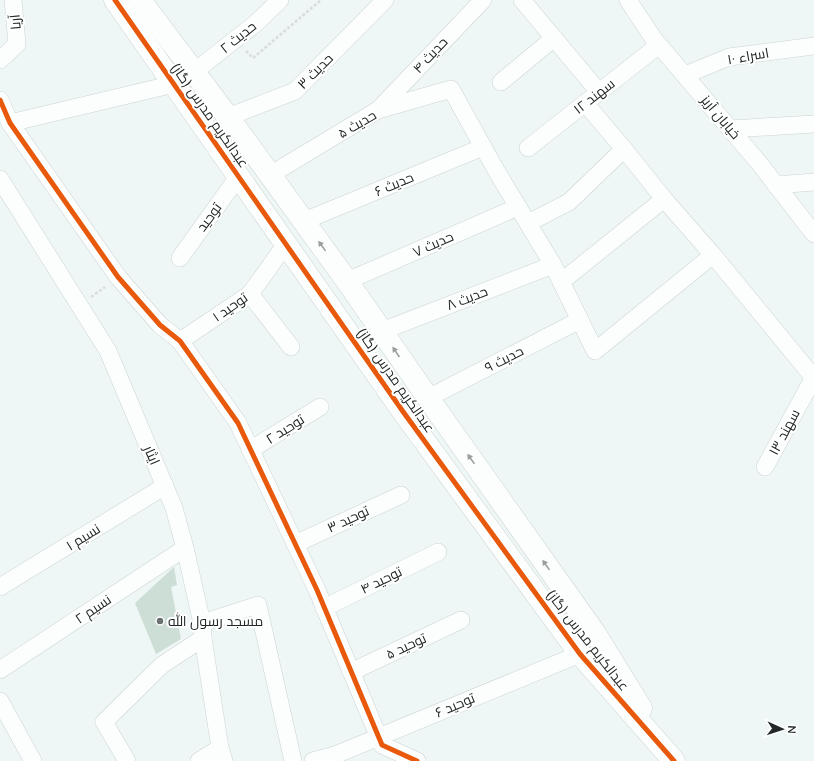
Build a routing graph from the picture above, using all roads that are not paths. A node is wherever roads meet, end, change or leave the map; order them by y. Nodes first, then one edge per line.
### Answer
1 (13, 0) edge
2 (114, 0) edge
3 (280, 0) edge
4 (386, 0) edge
5 (483, 0) edge
6 (522, 0) edge
7 (634, 1) edge
8 (148, 2) edge
9 (554, 38) junction
10 (659, 45) junction
11 (814, 46) edge
12 (0, 60) edge
13 (194, 72) junction
14 (685, 75) junction
15 (501, 82) dead end
16 (174, 84) junction
17 (600, 92) junction
18 (0, 100) edge
19 (585, 103) junction
20 (378, 110) junction
21 (228, 117) junction
22 (10, 123) junction
23 (814, 124) edge
24 (731, 130) junction
25 (483, 147) junction
26 (528, 148) dead end
27 (624, 149) junction
28 (270, 175) junction
29 (238, 177) junction
30 (0, 179) edge
31 (814, 182) edge
32 (776, 185) junction
33 (664, 199) junction
34 (518, 207) junction
35 (304, 221) junction
36 (528, 223) junction
37 (814, 234) edge
38 (286, 244) junction
39 (713, 256) junction
40 (180, 258) dead end
41 (553, 265) junction
42 (347, 281) junction
43 (561, 282) junction
44 (250, 294) junction
45 (580, 320) junction
46 (382, 331) junction
47 (180, 341) junction
48 (291, 348) dead end
49 (814, 377) edge
50 (428, 398) junction
51 (320, 407) dead end
52 (250, 450) junction
53 (765, 467) dead end
54 (165, 486) junction
55 (401, 495) dead end
56 (295, 544) junction
57 (186, 548) junction
58 (438, 552) dead end
59 (0, 587) edge
60 (324, 608) junction
61 (461, 620) dead end
62 (202, 631) junction
63 (580, 654) junction
64 (0, 670) edge
65 (351, 672) junction
66 (0, 701) edge
67 (378, 737) junction
68 (222, 755) edge
69 (335, 758) edge
70 (33, 761) edge
71 (127, 761) edge
72 (199, 761) edge
73 (293, 761) edge
74 (313, 761) edge
75 (418, 761) edge
76 (674, 761) edge

1 - 12 street, آریا
2 - 16 street, عبدالکریم مدرس (گاز)
3 - 13 street, حدیث ۲
4 - 21 street, حدیث ۳
5 - 20 street, حدیث ۴
6 - 9 street
7 - 10 street, خیابان آریز
8 - 13 street, عبدالکریم مدرس (گاز)
9 - 15 street
9 - 17 street
10 - 14 street, خیابان آریز
10 - 17 street, سهند ۱۲
11 - 14 street, اسراء ۱۰
13 - 16 street
13 - 21 street, عبدالکریم مدرس (گاز)
14 - 24 street, خیابان آریز
16 - 22 street
16 - 29 street, عبدالکریم مدرس (گاز)
17 - 19 street, سهند ۱۲
18 - 22 street
19 - 26 street, سهند ۱۲
19 - 27 street
20 - 25 street, حدیث ۵
20 - 28 street, حدیث ۵
21 - 28 street, عبدالکریم مدرس (گاز)
22 - 47 street
23 - 24 street
24 - 32 street, خیابان آریز
25 - 34 street
25 - 35 street, حدیث ۶
27 - 33 street
27 - 36 street
28 - 35 street, عبدالکریم مدرس (گاز)
29 - 38 street, عبدالکریم مدرس (گاز)
29 - 40 street, توحید
30 - 54 street, ایثار
31 - 32 street
32 - 37 street, خیابان آریز
33 - 39 street
33 - 43 street
34 - 36 street
34 - 42 street, حدیث ۷
42 -> 35 street, عبدالکریم مدرس (گاز)
36 - 41 street
38 - 44 street, توحید ۱
38 - 63 street, عبدالکریم مدرس (گاز)
39 - 45 street
39 - 49 street
41 - 43 street
41 - 46 street, حدیث ۸
42 - 46 street, عبدالکریم مدرس (گاز)
43 - 45 street
44 - 47 street, توحید ۱
44 - 48 street
45 - 50 street, حدیث ۹
50 -> 46 street, عبدالکریم مدرس (گاز)
47 - 52 street
49 - 53 street, سهند ۱۳
76 -> 50 street, عبدالکریم مدرس (گاز)
51 - 52 street, توحید ۲
52 - 56 street
54 - 57 street, ایثار
54 - 59 street, نسیم ۱
55 - 56 street, توحید ۳
56 - 60 street
57 - 62 street, ایثار
57 - 64 street, نسیم ۲
58 - 60 street, توحید ۴
60 - 65 street
61 - 65 street, توحید ۵
62 - 68 street, ایثار
62 - 71 street
62 - 73 street
63 - 67 street, توحید ۶
63 - 76 street, عبدالکریم مدرس (گاز)
65 - 67 street
66 - 70 street
67 - 69 street, توحید ۶
67 - 75 street
68 - 72 street
69 - 74 street, توحید ۶

